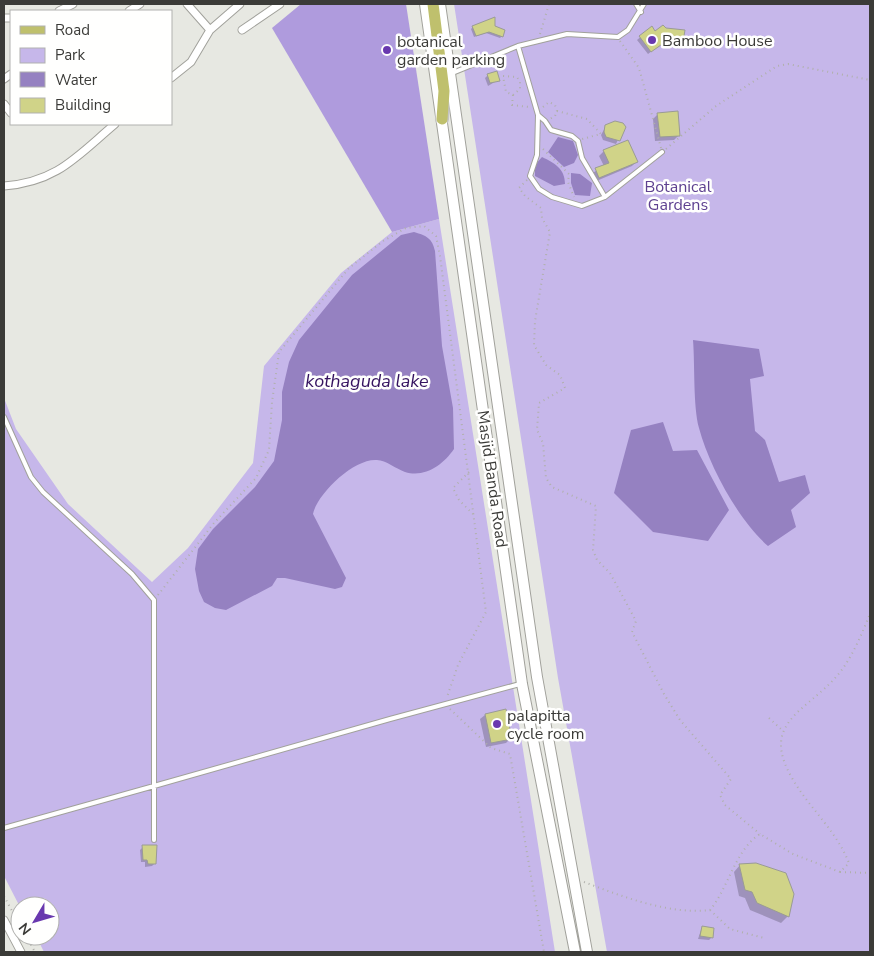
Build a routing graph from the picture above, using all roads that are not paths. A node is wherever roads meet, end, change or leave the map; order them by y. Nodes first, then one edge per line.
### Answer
1 (73, 4) edge
2 (187, 4) edge
3 (240, 4) edge
4 (280, 4) edge
5 (425, 4) edge
6 (433, 4) edge
7 (440, 4) edge
8 (636, 4) edge
9 (644, 4) edge
10 (62, 10) edge
11 (641, 12) junction
12 (210, 30) junction
13 (242, 30) dead end
14 (518, 46) junction
15 (450, 74) junction
16 (172, 77) edge
17 (538, 115) junction
18 (442, 119) junction
19 (114, 125) edge
20 (662, 152) road end
21 (4, 186) edge
22 (605, 197) junction
23 (4, 418) edge
24 (522, 684) junction
25 (154, 786) junction
26 (4, 828) edge
27 (154, 840) dead end
28 (4, 920) edge
29 (582, 930) junction
30 (571, 933) junction
31 (21, 952) edge
32 (575, 952) edge
33 (587, 952) edge

1 - 10 street
2 - 12 street
3 - 12 street
4 - 13 street
5 - 18 main road, Masjid Banda Road
6 - 18 main road
7 - 15 main road, Masjid Banda Road
8 - 11 lane
9 - 11 lane
11 - 14 lane
12 - 16 street
14 - 15 lane
14 - 17 lane
15 - 29 main road, Masjid Banda Road
17 - 22 lane
17 - 22 lane
18 - 24 main road, Masjid Banda Road
19 - 21 street
20 - 22 lane
23 - 25 lane
24 - 25 lane
24 - 30 main road, Masjid Banda Road
25 - 26 lane
25 - 27 lane
28 - 31 street
29 - 30 main road
29 - 33 main road, Masjid Banda Road
30 - 32 main road, Masjid Banda Road

